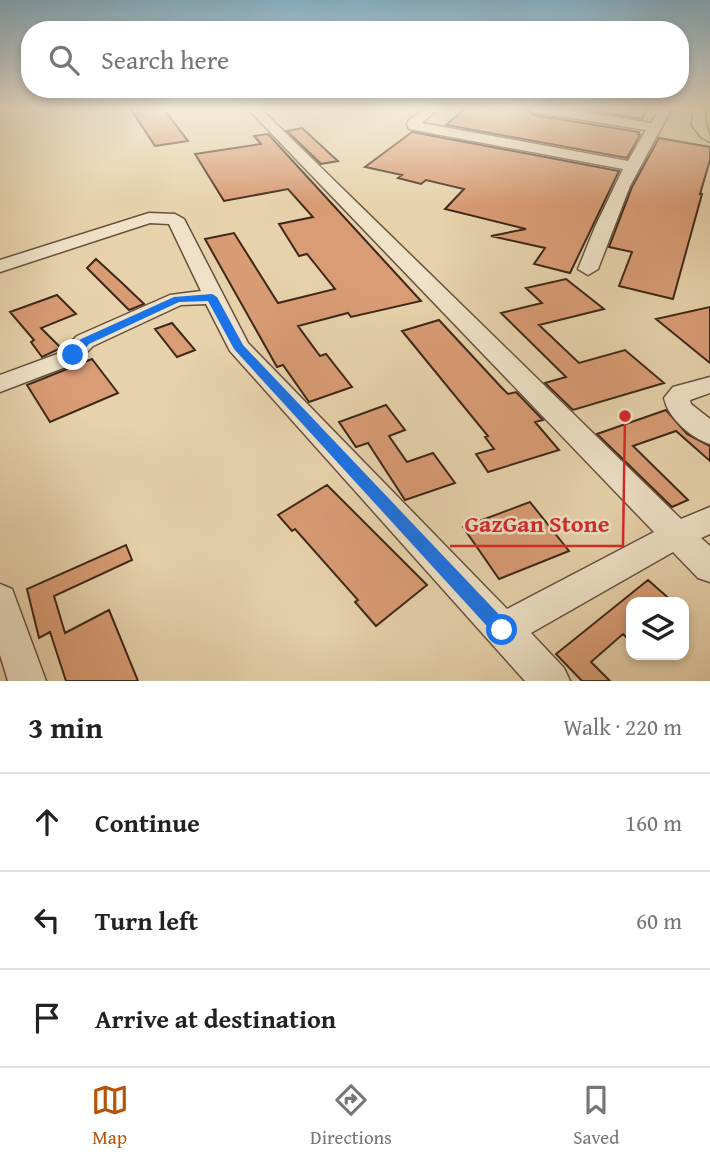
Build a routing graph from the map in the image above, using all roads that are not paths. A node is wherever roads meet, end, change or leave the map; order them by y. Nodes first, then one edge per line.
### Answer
1 (284, 140) edge
2 (489, 140) edge
3 (646, 140) edge
4 (631, 166) junction
5 (0, 266) edge
6 (587, 269) dead end
7 (212, 297) junction
8 (0, 384) edge
9 (710, 385) edge
10 (710, 433) edge
11 (710, 520) edge
12 (676, 535) junction
13 (710, 568) edge
14 (0, 600) edge
15 (502, 630) junction
16 (27, 681) edge
17 (551, 681) edge

1 - 12 street
2 - 4 street
3 - 4 street
4 - 6 street
5 - 7 street
7 - 8 street
7 - 15 street
9 - 10 street
11 - 12 street
12 - 13 street
12 - 15 street
14 - 16 street
15 - 17 street

